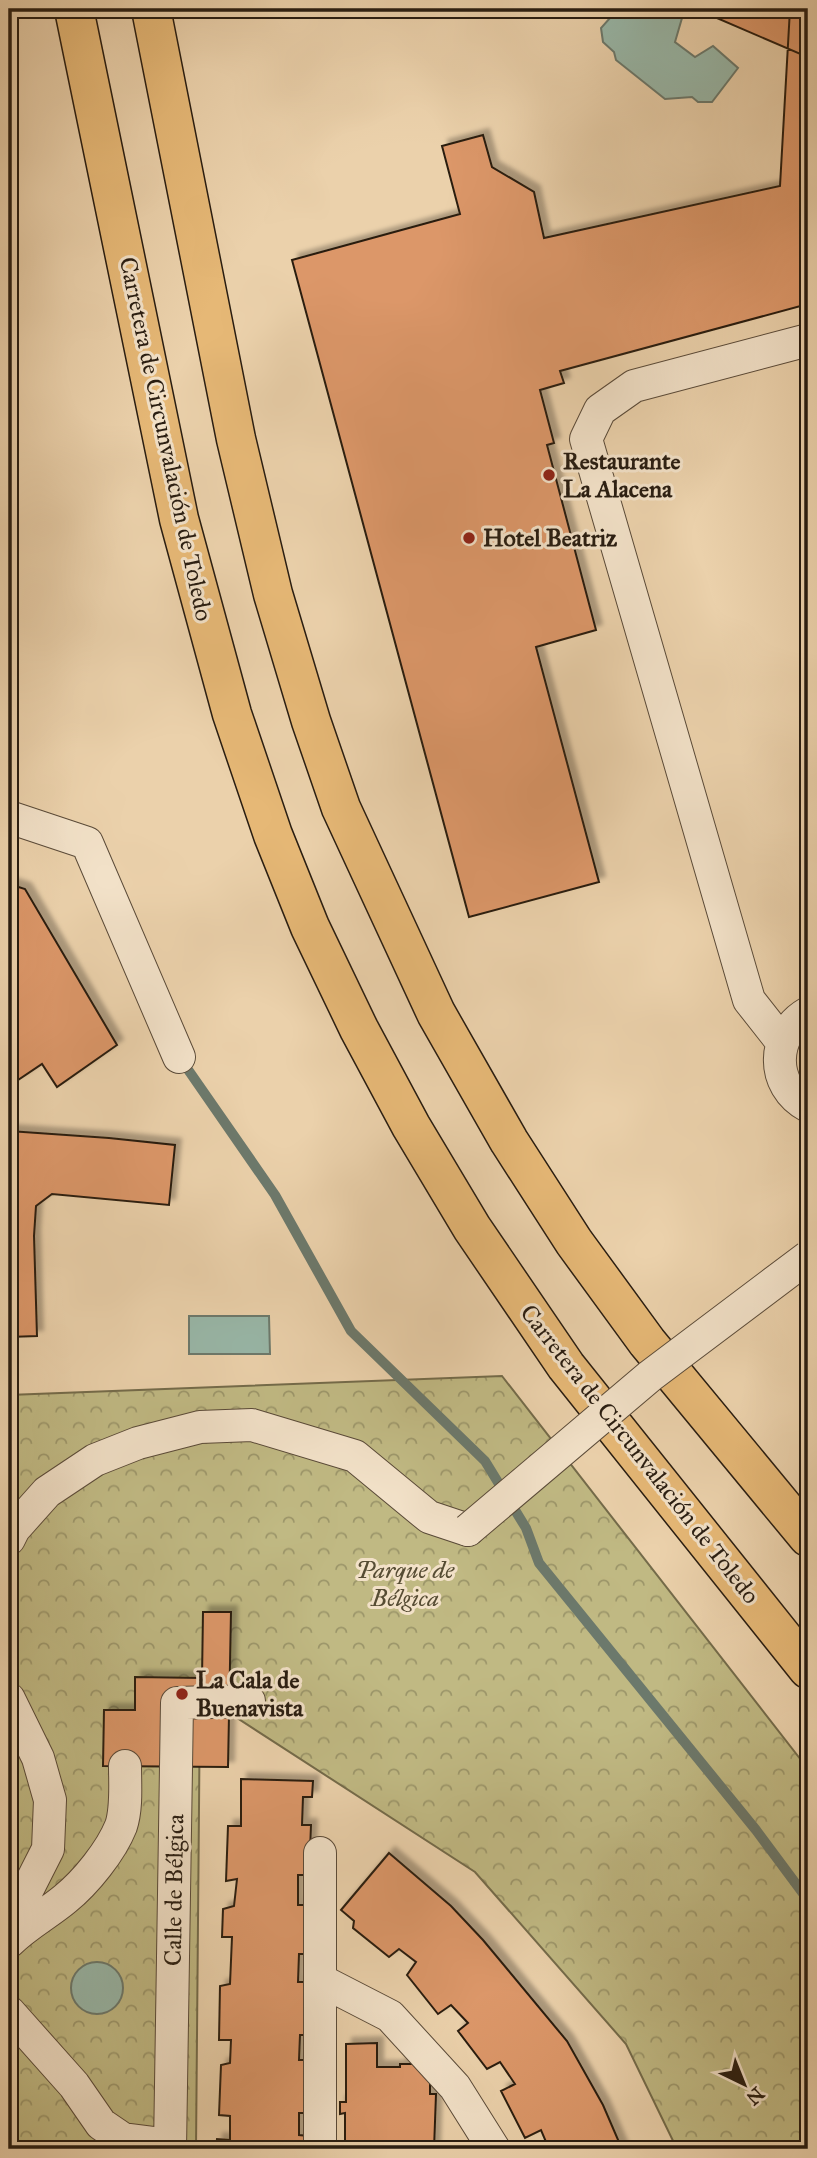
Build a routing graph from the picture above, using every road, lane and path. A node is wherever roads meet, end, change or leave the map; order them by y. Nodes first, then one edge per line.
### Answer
1 (59, 9) edge
2 (151, 9) edge
3 (78, 26) edge
4 (808, 340) edge
5 (9, 817) edge
6 (808, 1013) edge
7 (782, 1042) junction
8 (179, 1057) dead end
9 (808, 1106) edge
10 (808, 1257) edge
11 (706, 1413) junction
12 (808, 1502) edge
13 (808, 1537) edge
14 (9, 1539) edge
15 (808, 1668) edge
16 (9, 1699) edge
17 (249, 1701) dead end
18 (125, 1766) dead end
19 (320, 1853) dead end
20 (9, 1926) edge
21 (9, 1942) edge
22 (320, 1980) junction
23 (9, 2012) edge
24 (100, 2137) edge
25 (170, 2147) edge
26 (320, 2149) edge
27 (494, 2149) edge

1 - 3 highway
2 - 11 highway
3 - 15 highway, Carretera de Circunvalación de Toledo
4 - 7 street
5 - 8 street
6 - 7 street
7 - 9 street
10 - 14 street, bridge
11 - 12 highway
11 - 13 highway
16 - 20 street
17 - 25 street, Calle de Bélgica
18 - 21 street
19 - 22 street
22 - 26 street
22 - 27 street
23 - 24 street
24 - 25 street

